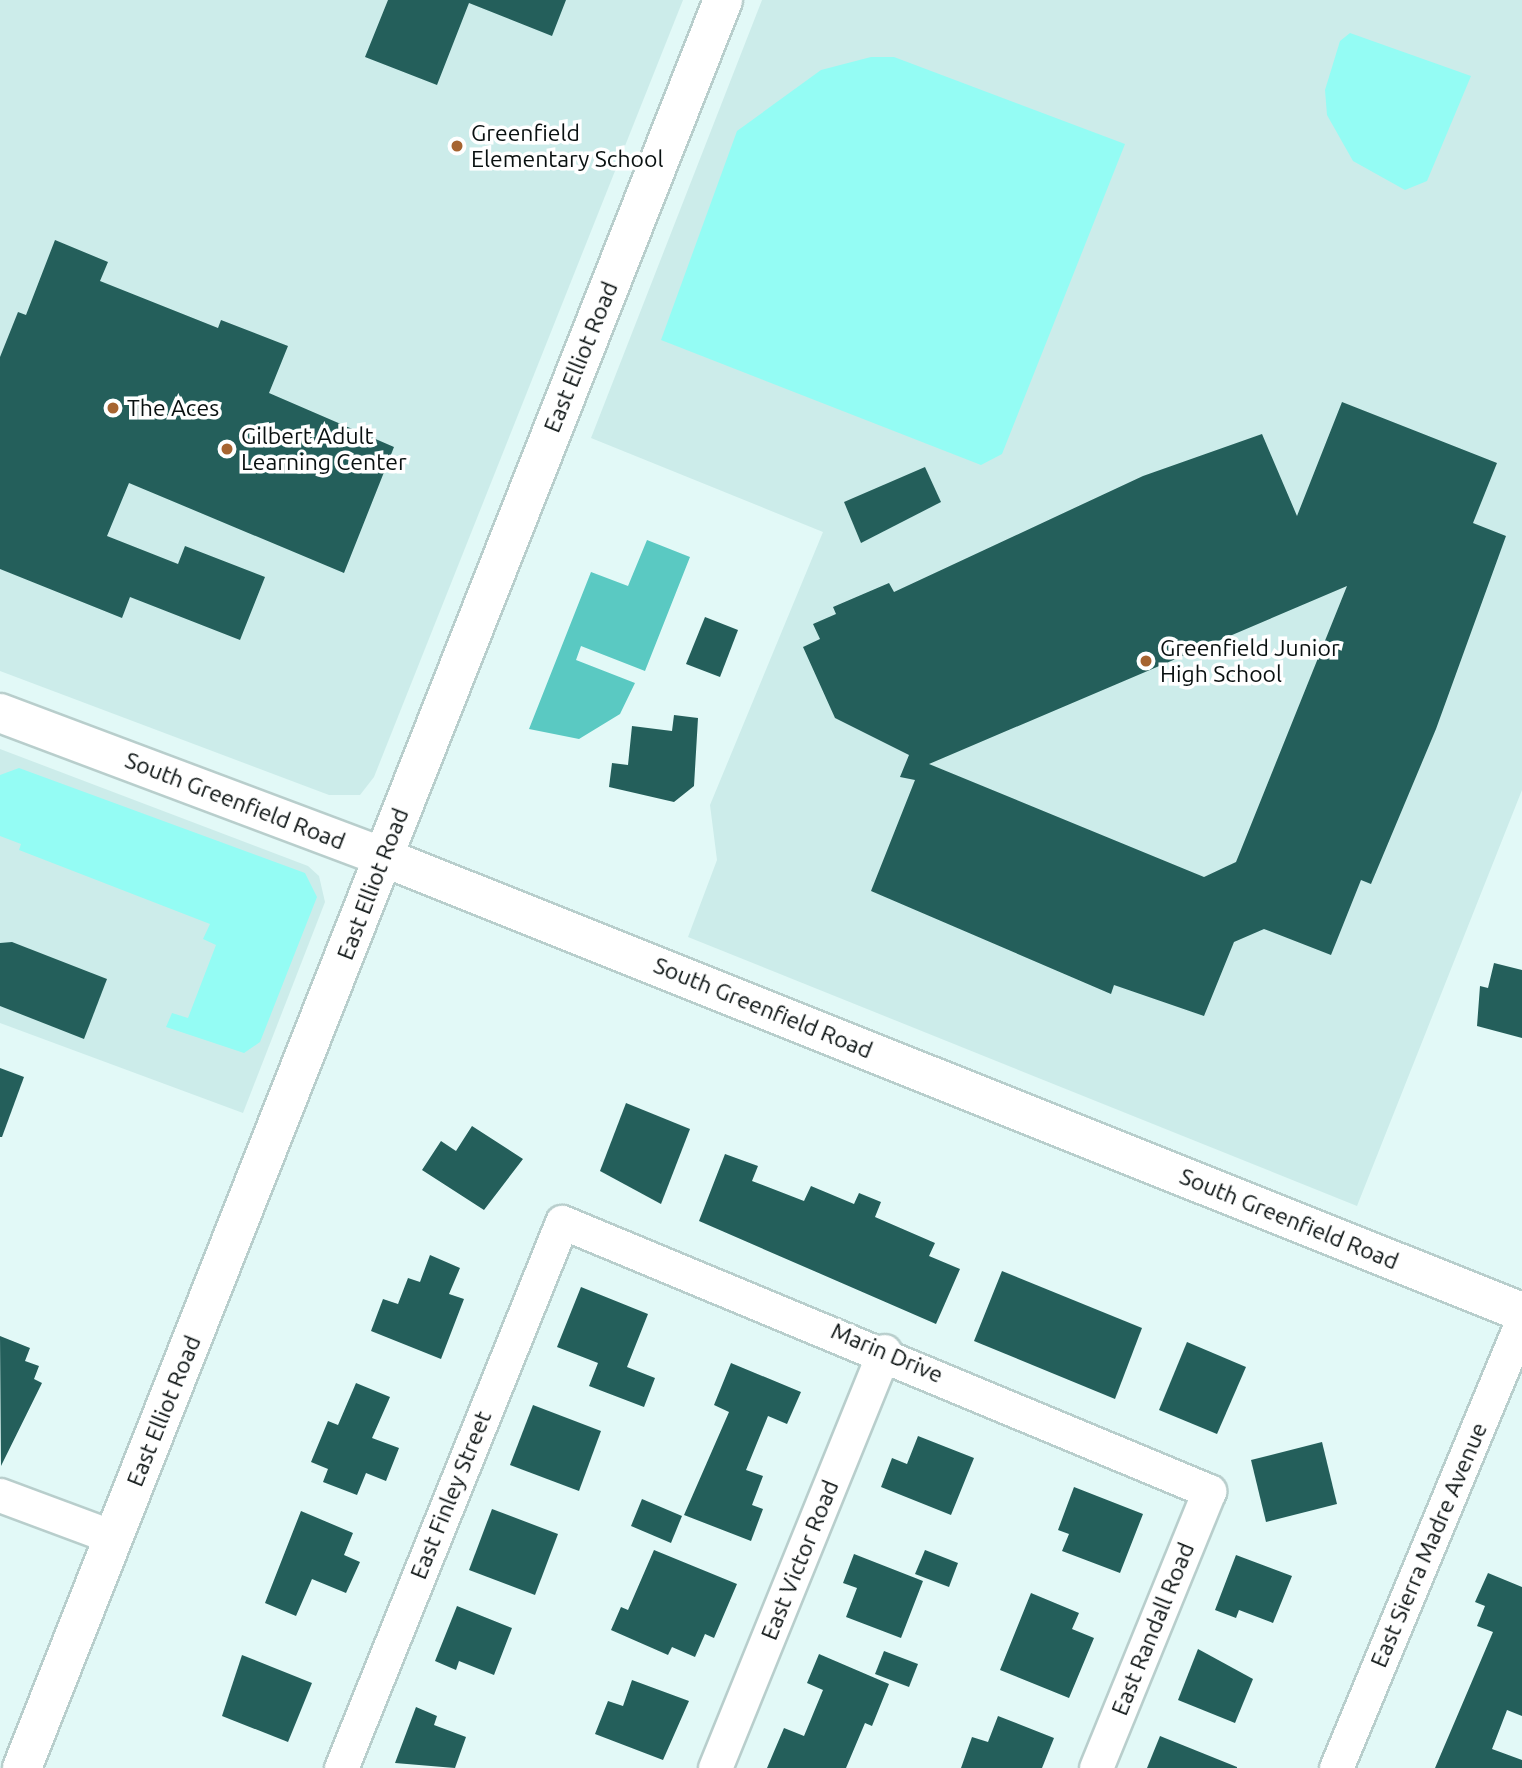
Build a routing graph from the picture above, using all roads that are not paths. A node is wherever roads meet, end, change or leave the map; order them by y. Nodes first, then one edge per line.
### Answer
1 (723, 0) edge
2 (0, 713) edge
3 (383, 857) junction
4 (562, 1222) joint
5 (1522, 1312) edge
6 (1522, 1321) edge
7 (884, 1351) junction
8 (1209, 1491) joint
9 (0, 1495) edge
10 (113, 1537) junction
11 (22, 1768) edge
12 (341, 1768) edge
13 (715, 1768) edge
14 (1096, 1768) edge
15 (1336, 1768) edge

1 - 3 main road, East Elliot Road
2 - 3 main road, South Greenfield Road
3 - 5 main road, South Greenfield Road
3 - 10 main road, East Elliot Road
4 - 7 street, Marin Drive
4 - 12 street, East Finley Street
6 - 15 street, East Sierra Madre Avenue
7 - 8 street, Marin Drive
7 - 13 street, East Victor Road
8 - 14 street, East Randall Road
9 - 10 street
10 - 11 main road, East Elliot Road

